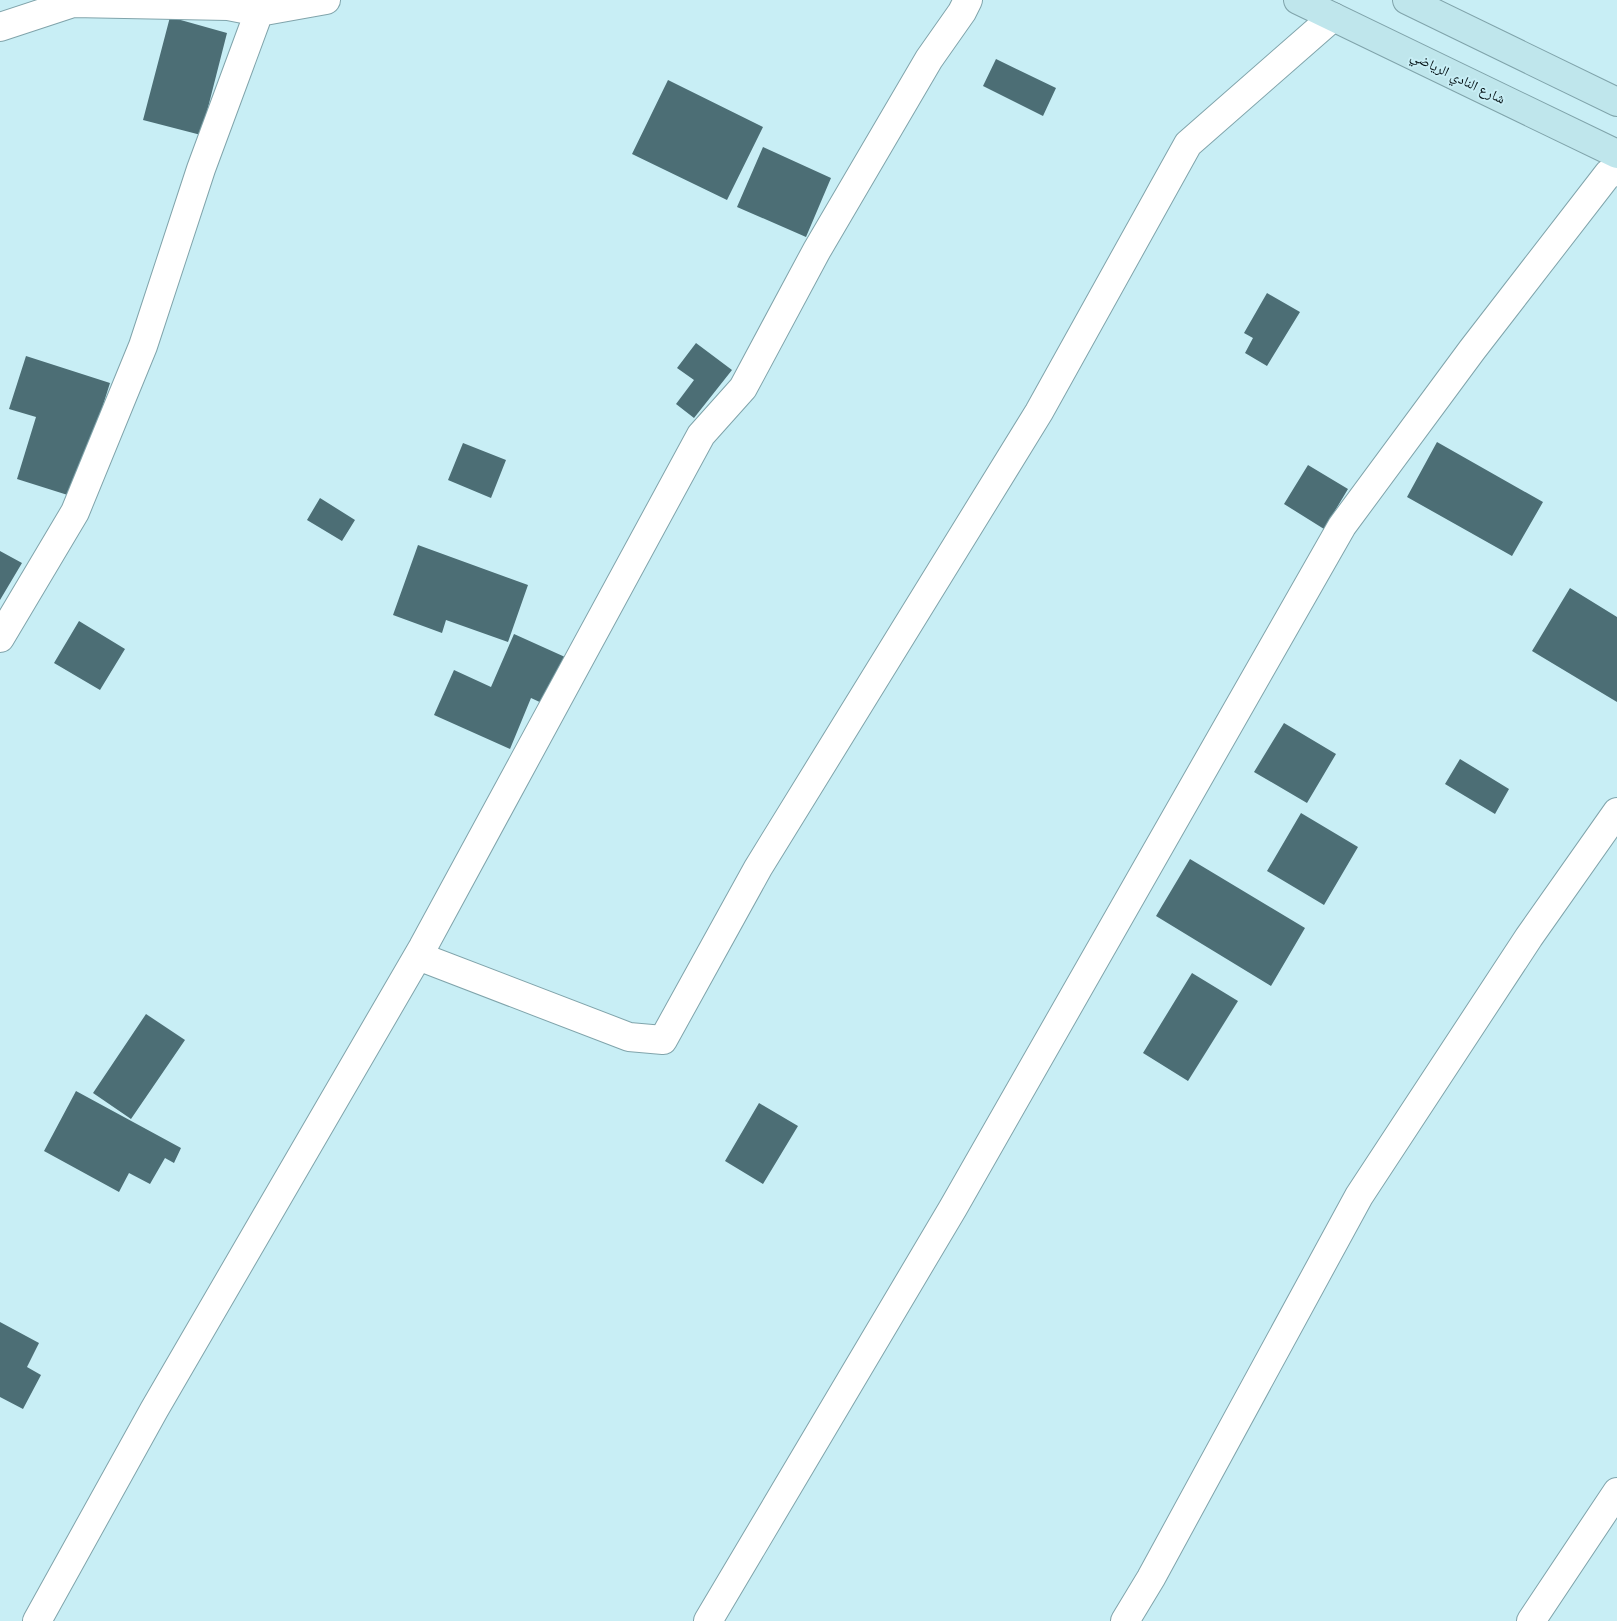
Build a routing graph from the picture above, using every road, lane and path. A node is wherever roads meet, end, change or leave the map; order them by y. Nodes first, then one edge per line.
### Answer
1 (326, 0) edge
2 (968, 0) edge
3 (1298, 0) edge
4 (1407, 0) edge
5 (259, 12) junction
6 (1333, 17) junction
7 (0, 27) edge
8 (1617, 102) edge
9 (1617, 154) edge
10 (1617, 172) edge
11 (0, 638) edge
12 (1617, 812) edge
13 (418, 956) junction
14 (1617, 1492) edge
15 (37, 1621) edge
16 (708, 1621) edge
17 (1125, 1621) edge
18 (1531, 1621) edge

1 - 5 street
2 - 13 street
3 - 6 main road, شارع النادي الرياضي
4 - 8 main road
5 - 7 street
5 - 11 street
6 - 9 main road, شارع النادي الرياضي
6 - 13 street
10 - 16 street
12 - 17 street
13 - 15 street
14 - 18 street

